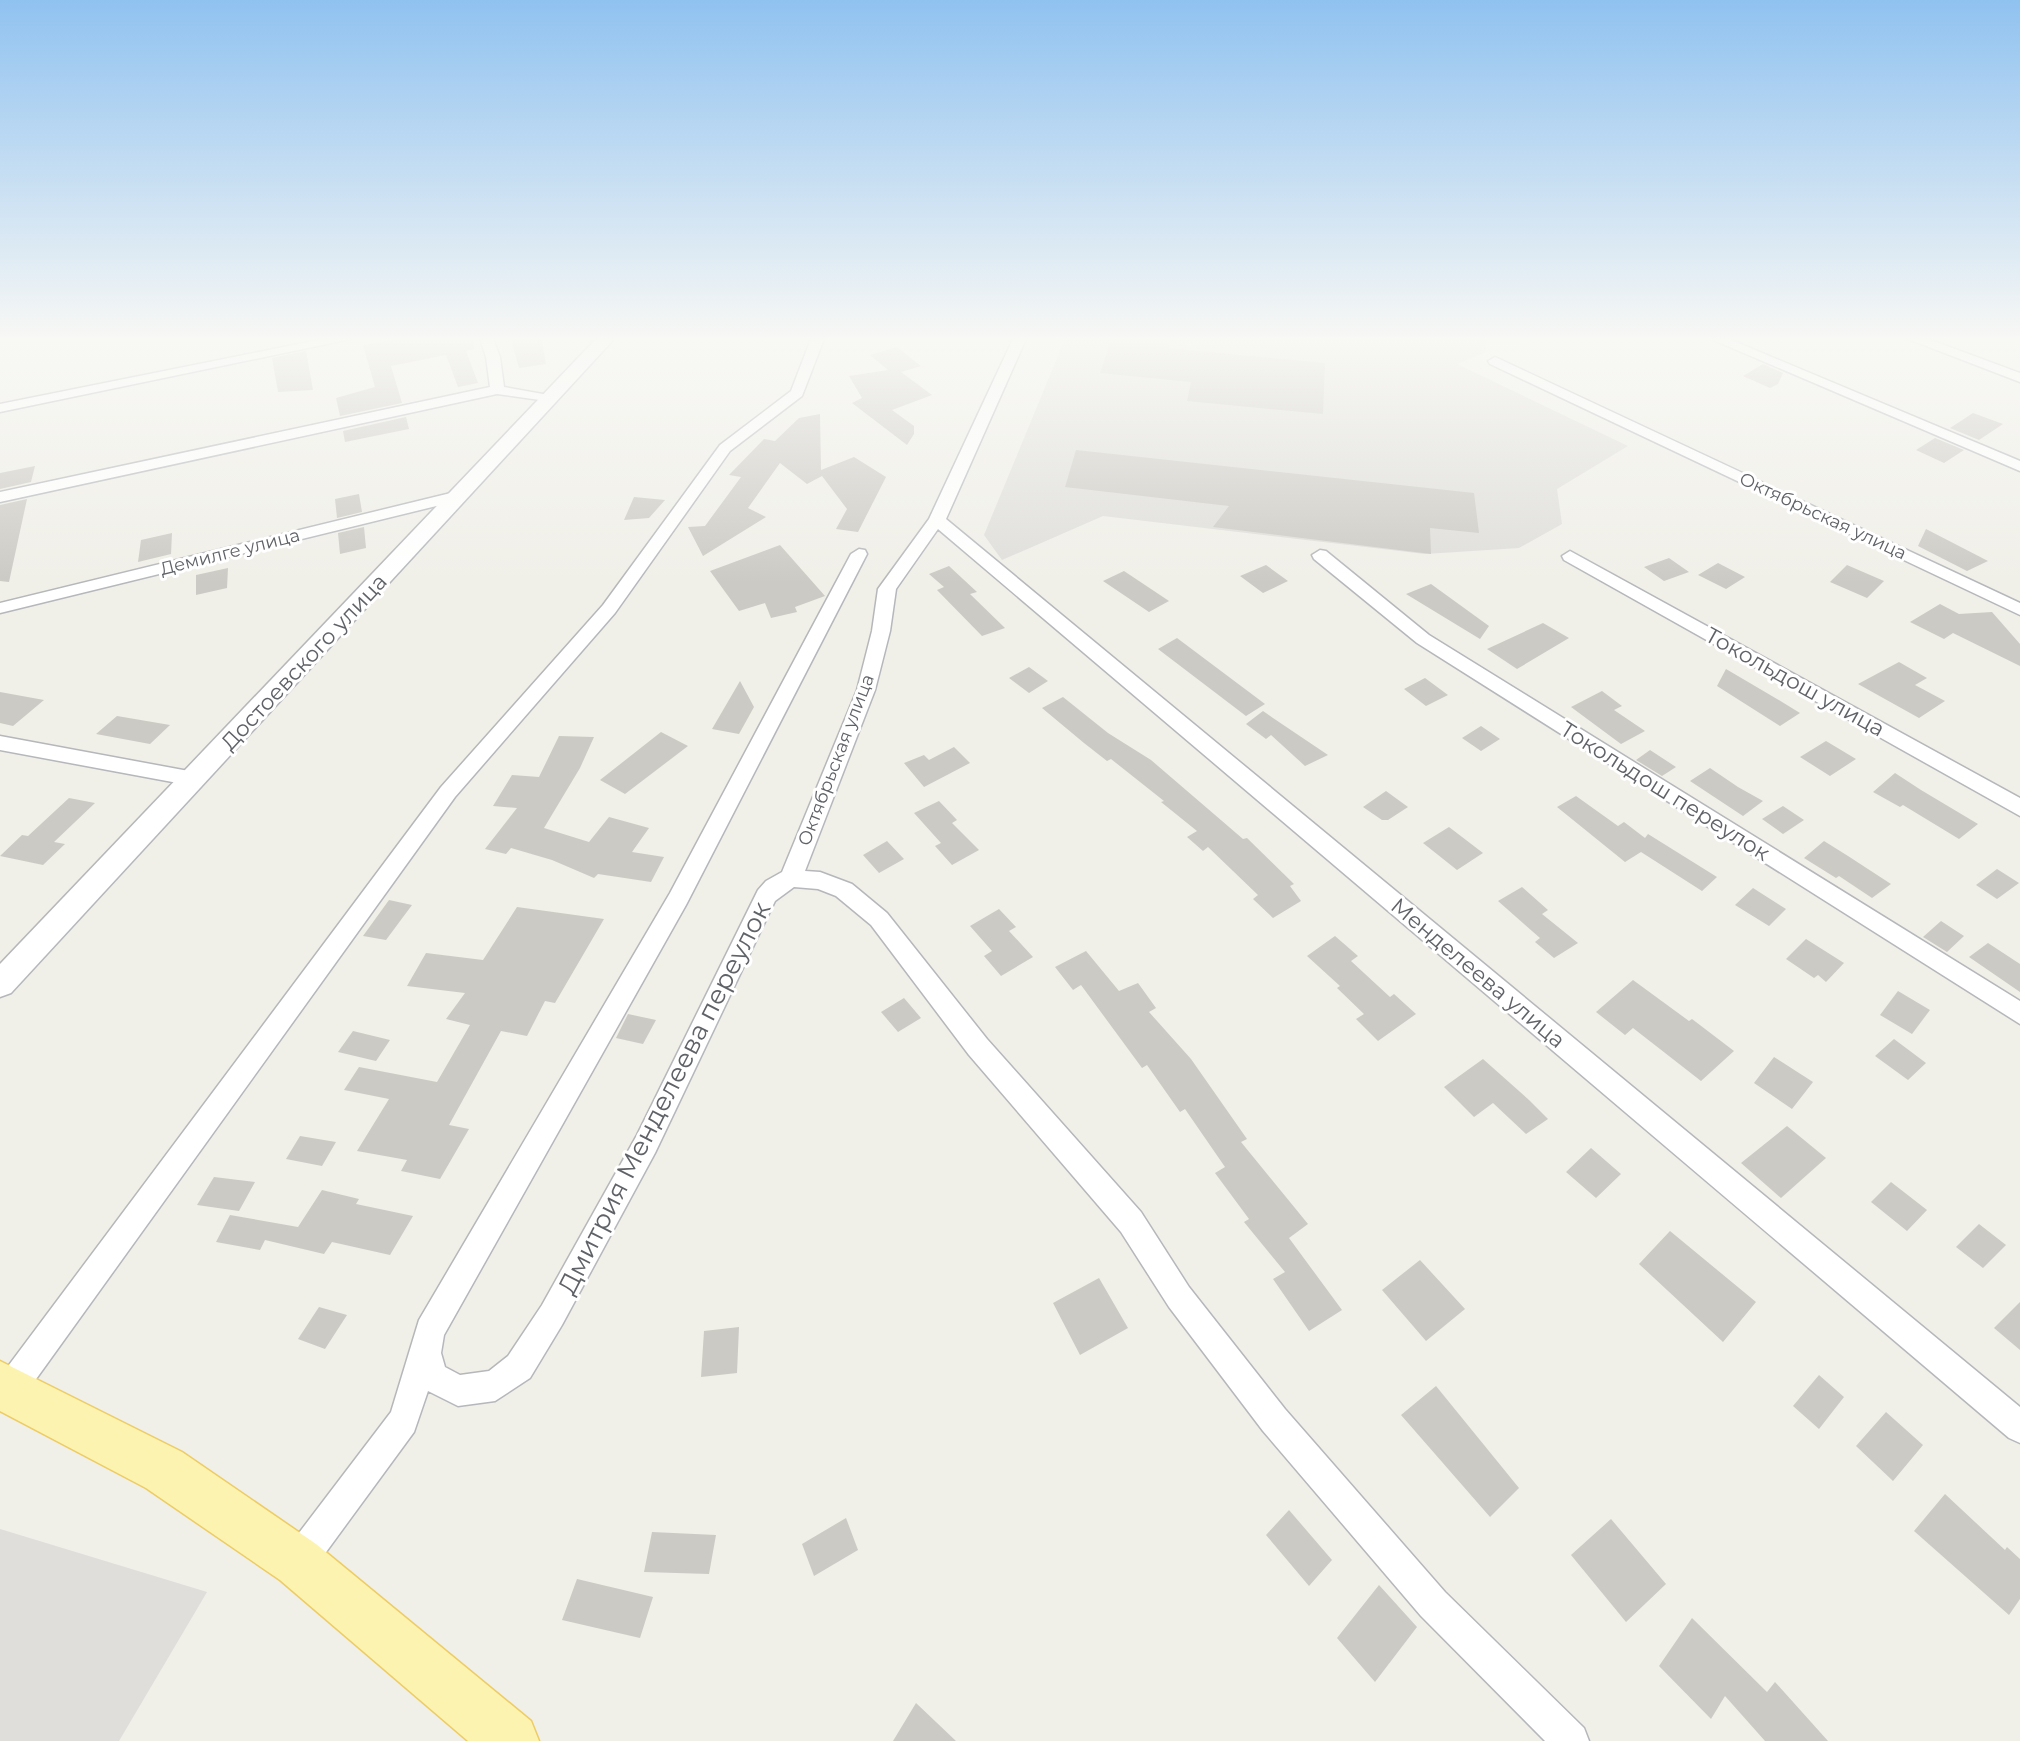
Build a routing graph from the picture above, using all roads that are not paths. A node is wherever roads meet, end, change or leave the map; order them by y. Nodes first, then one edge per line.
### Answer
1 (357, 420) edge
2 (529, 420) edge
3 (761, 420) edge
4 (983, 420) edge
5 (1620, 420) edge
6 (1911, 420) edge
7 (2020, 466) edge
8 (459, 496) junction
9 (0, 497) edge
10 (937, 520) junction
11 (859, 554) dead end
12 (1320, 555) dead end
13 (1570, 556) dead end
14 (0, 608) edge
15 (2020, 610) edge
16 (0, 743) edge
17 (194, 779) junction
18 (2020, 808) edge
19 (791, 878) junction
20 (0, 984) edge
21 (2020, 1014) edge
22 (426, 1353) junction
23 (5, 1387) edge
24 (2020, 1427) edge
25 (298, 1562) junction
26 (511, 1741) edge
27 (1571, 1741) edge

1 - 9 street
2 - 8 street, Достоевского улица
3 - 23 street
4 - 10 street, Октябрьская улица
5 - 15 street, Октябрьская улица
6 - 7 street
8 - 14 street, Демилге улица
8 - 17 street, Достоевского улица
10 - 19 street, Октябрьская улица
10 - 24 street, Менделеева улица
11 - 22 street
12 - 21 street, Токольдош переулок
13 - 18 street, Токольдош улица
16 - 17 street
17 - 20 street, Достоевского улица
19 - 22 street, Дмитрия Менделеева переулок
19 - 27 street
22 - 25 street
23 - 25 main road
25 - 26 main road

